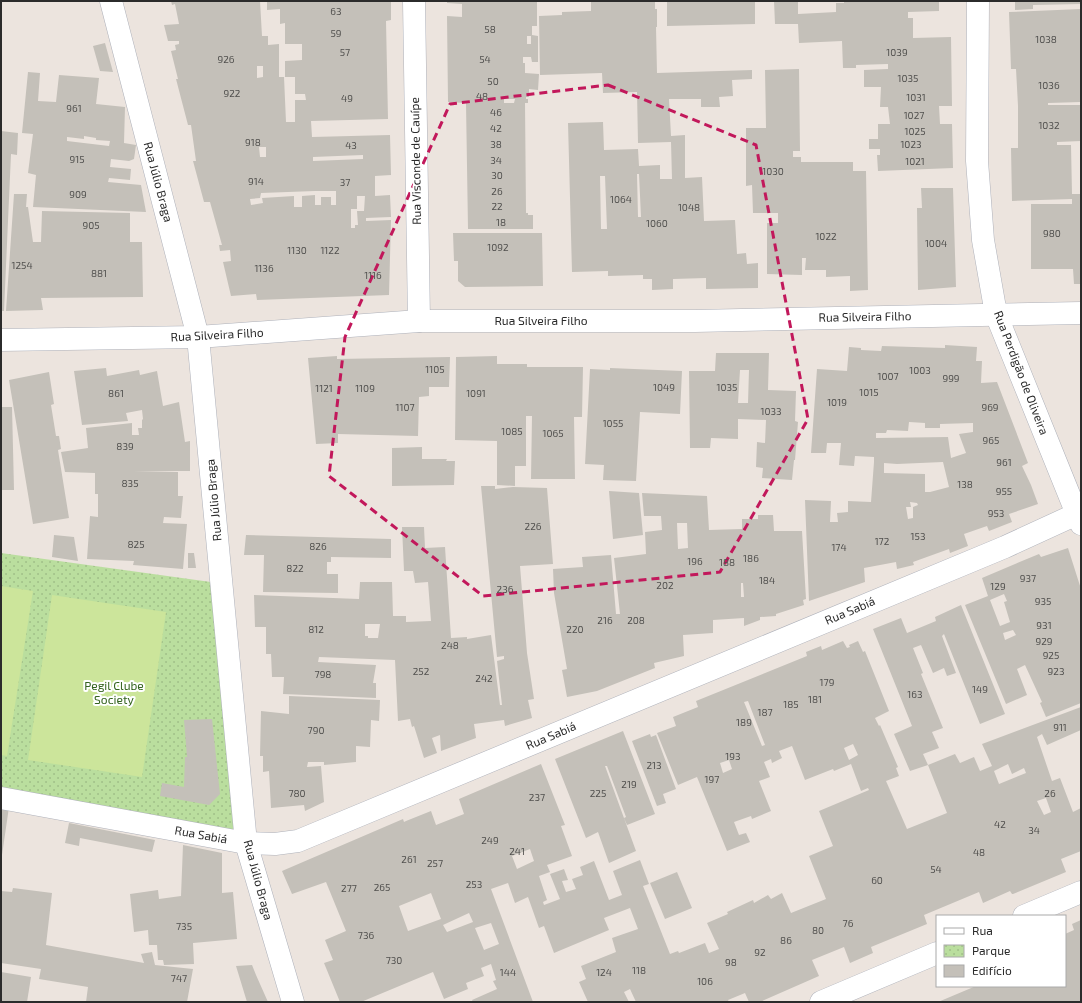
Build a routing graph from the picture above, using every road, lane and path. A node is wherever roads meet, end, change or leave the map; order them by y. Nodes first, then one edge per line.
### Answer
1 (111, 1) edge
2 (414, 1) edge
3 (978, 1) edge
4 (1081, 313) edge
5 (996, 314) junction
6 (419, 321) junction
7 (198, 337) junction
8 (1, 340) edge
9 (1080, 517) edge
10 (1, 798) edge
11 (246, 843) junction
12 (1081, 892) edge
13 (1026, 915) edge
14 (936, 953) edge
15 (293, 1002) edge
16 (820, 1002) edge

1 - 7 street, Rua Júlio Braga
2 - 6 street, Rua Visconde de Cauípe
3 - 5 street, Rua Perdigão de Oliveira
4 - 5 street, Rua Silveira Filho
5 - 6 street, Rua Silveira Filho
5 - 9 street, Rua Perdigão de Oliveira
6 - 7 street, Rua Silveira Filho
7 - 8 street, Rua Silveira Filho
7 - 11 street, Rua Júlio Braga
9 - 11 street, Rua Sabiá
10 - 11 street, Rua Sabiá
11 - 15 street, Rua Júlio Braga
12 - 13 street
14 - 16 street

